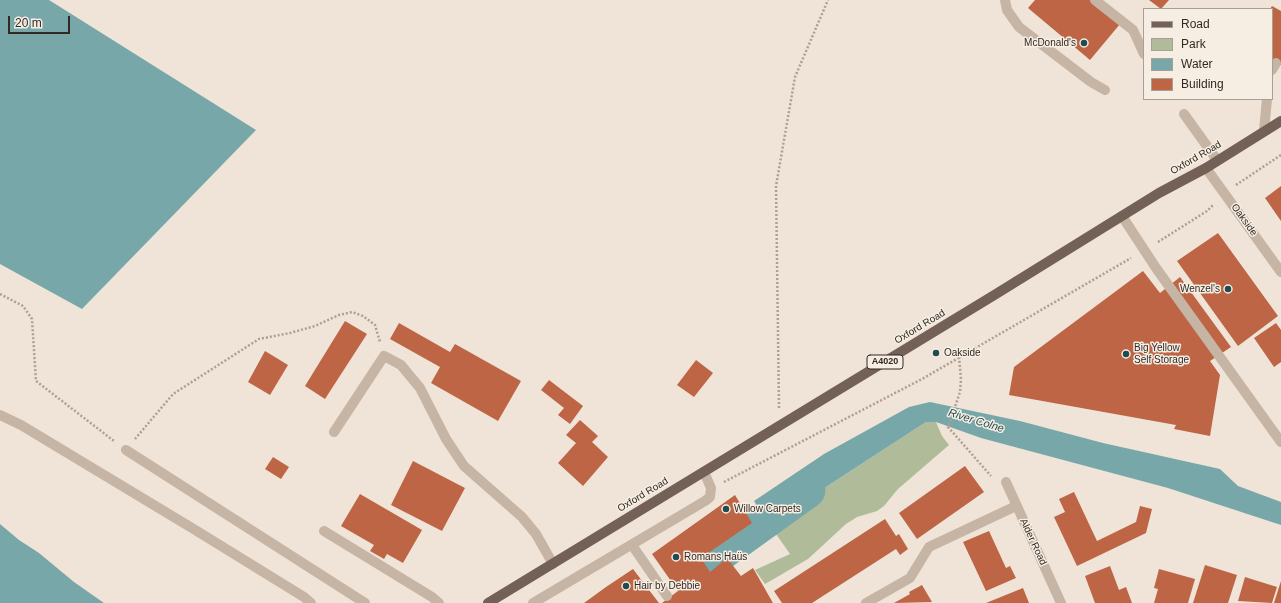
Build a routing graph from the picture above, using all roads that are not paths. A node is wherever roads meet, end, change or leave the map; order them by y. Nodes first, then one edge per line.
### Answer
1 (1005, 0) edge
2 (1095, 0) edge
3 (1143, 52) edge
4 (1105, 90) dead end
5 (1267, 100) edge
6 (1184, 114) dead end
7 (1281, 120) edge
8 (1264, 131) junction
9 (1217, 160) junction
10 (1206, 168) junction
11 (1122, 216) junction
12 (1281, 272) edge
13 (0, 415) edge
14 (334, 432) dead end
15 (1281, 442) edge
16 (126, 450) road end
17 (704, 472) junction
18 (1006, 482) road end
19 (1016, 506) junction
20 (324, 531) dead end
21 (632, 545) junction
22 (553, 564) junction
23 (667, 596) dead end
24 (311, 603) edge
25 (365, 603) edge
26 (439, 603) edge
27 (488, 603) edge
28 (533, 603) edge
29 (866, 603) edge
30 (1061, 603) edge

1 - 4 street
2 - 3 street
5 - 8 street
6 - 9 street
7 - 8 main road, Oxford Road / A4020
8 - 9 main road, Oxford Road / A4020
9 - 10 main road, Oxford Road / A4020
10 - 11 main road, Oxford Road / A4020
10 - 12 street, Oakside
11 - 15 street
11 - 17 main road, Oxford Road / A4020
13 - 24 street
14 - 22 street
16 - 25 street
17 - 21 street
17 - 22 main road, Oxford Road / A4020
18 - 19 street, Alder Road
19 - 29 street
19 - 30 street, Alder Road
20 - 26 street
21 - 23 street
21 - 28 street
22 - 27 main road, Oxford Road / A4020

